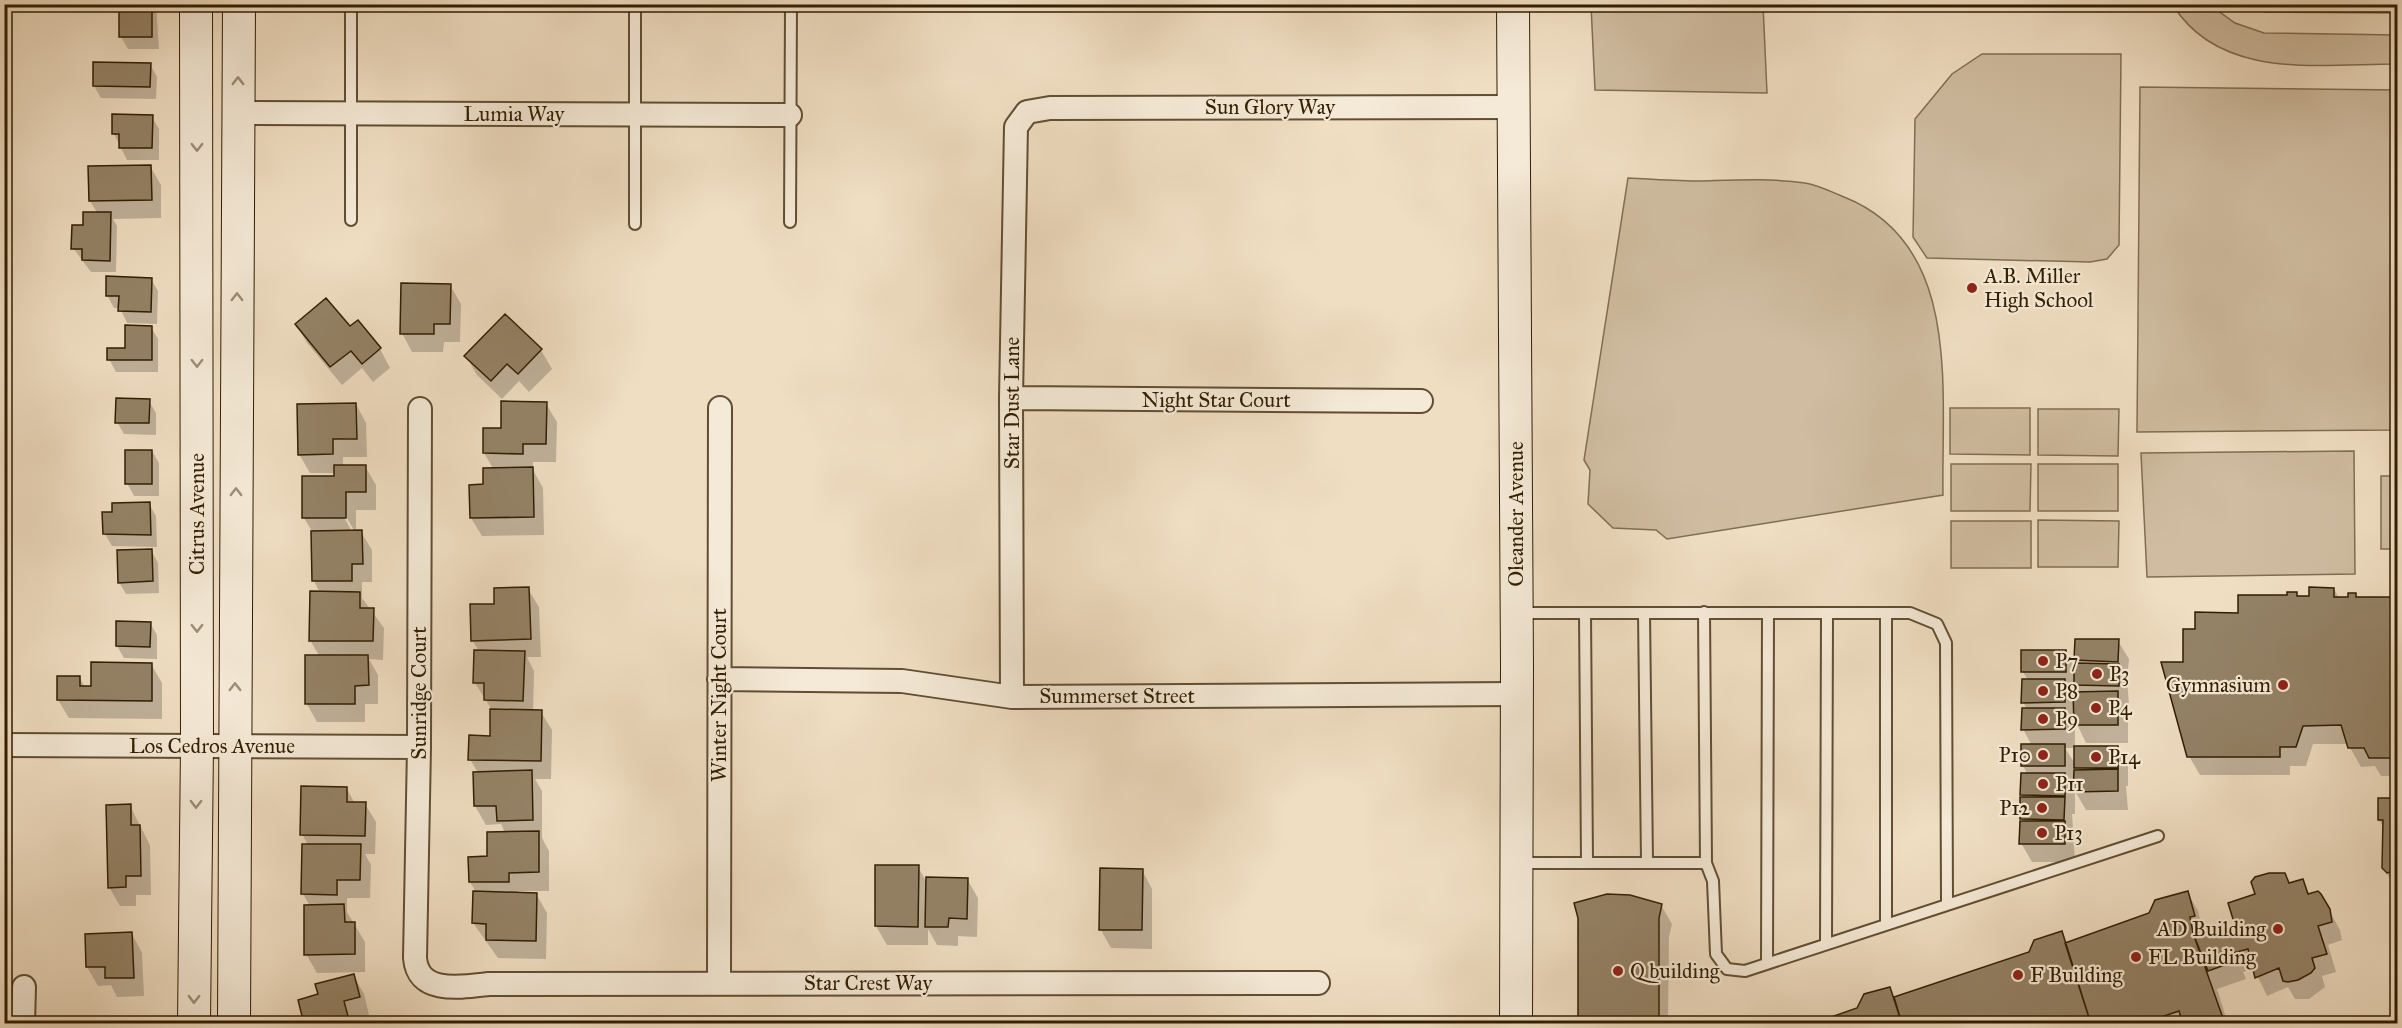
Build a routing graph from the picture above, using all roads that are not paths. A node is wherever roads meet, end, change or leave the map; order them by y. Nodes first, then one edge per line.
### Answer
1 (196, 4) edge
2 (239, 4) edge
3 (351, 4) edge
4 (635, 4) edge
5 (790, 4) edge
6 (1513, 4) edge
7 (1513, 107) junction
8 (1027, 112) joint
9 (238, 113) junction
10 (351, 113) junction
11 (634, 114) junction
12 (790, 115) junction
13 (351, 220) dead end
14 (790, 222) dead end
15 (635, 224) dead end
16 (1011, 398) junction
17 (1421, 401) dead end
18 (720, 408) dead end
19 (420, 409) dead end
20 (1704, 612) junction
21 (1585, 613) junction
22 (1644, 613) junction
23 (1768, 613) junction
24 (1827, 613) junction
25 (1517, 614) junction
26 (1886, 614) junction
27 (719, 679) junction
28 (1517, 694) junction
29 (1012, 697) junction
30 (4, 745) edge
31 (197, 745) junction
32 (234, 746) junction
33 (419, 747) junction
34 (2158, 836) dead end
35 (1587, 862) junction
36 (1647, 862) junction
37 (1517, 863) junction
38 (1706, 863) junction
39 (1947, 905) junction
40 (1886, 924) junction
41 (1826, 943) junction
42 (1767, 964) junction
43 (421, 977) joint
44 (719, 982) junction
45 (1318, 983) dead end
46 (24, 987) dead end
47 (23, 1023) edge
48 (194, 1023) edge
49 (234, 1023) edge
50 (1516, 1023) edge

1 -> 31 main road, Citrus Avenue
9 -> 2 main road, Citrus Avenue
3 - 10 lane
4 - 11 lane
5 - 12 lane
6 - 7 main road, Oleander Avenue
7 - 8 street, Sun Glory Way
7 - 25 main road, Oleander Avenue
8 - 16 street, Star Dust Lane
9 - 10 street, Lumia Way
32 -> 9 main road, Citrus Avenue
10 - 11 street, Lumia Way
10 - 13 lane
11 - 12 street, Lumia Way
11 - 15 lane
12 - 14 lane
16 - 17 street, Night Star Court
16 - 29 street, Star Dust Lane
18 - 27 street, Winter Night Court
19 - 33 street, Sunridge Court
20 - 22 lane
20 - 23 lane
20 - 38 lane
21 - 22 lane
21 - 25 lane
21 - 35 lane
22 - 36 lane
23 - 24 lane
23 - 42 lane
24 - 26 lane
24 - 41 lane
25 - 28 main road, Oleander Avenue
26 - 39 lane
26 - 40 lane
27 - 29 street, Summerset Street
27 - 44 street, Winter Night Court
28 - 29 street, Summerset Street
28 - 37 main road, Oleander Avenue
30 - 31 street, Los Cedros Avenue
31 - 32 street, Los Cedros Avenue
31 -> 48 main road, Citrus Avenue
32 - 33 street, Los Cedros Avenue
32 - 49 main road, Citrus Avenue
33 - 43 street, Sunridge Court
34 - 39 lane
35 - 36 lane
35 - 37 lane
36 - 38 lane
37 - 50 main road, Oleander Avenue
38 - 42 lane
39 - 40 lane
40 - 41 lane
41 - 42 lane
43 - 44 street, Star Crest Way
44 - 45 street, Star Crest Way
46 - 47 street

